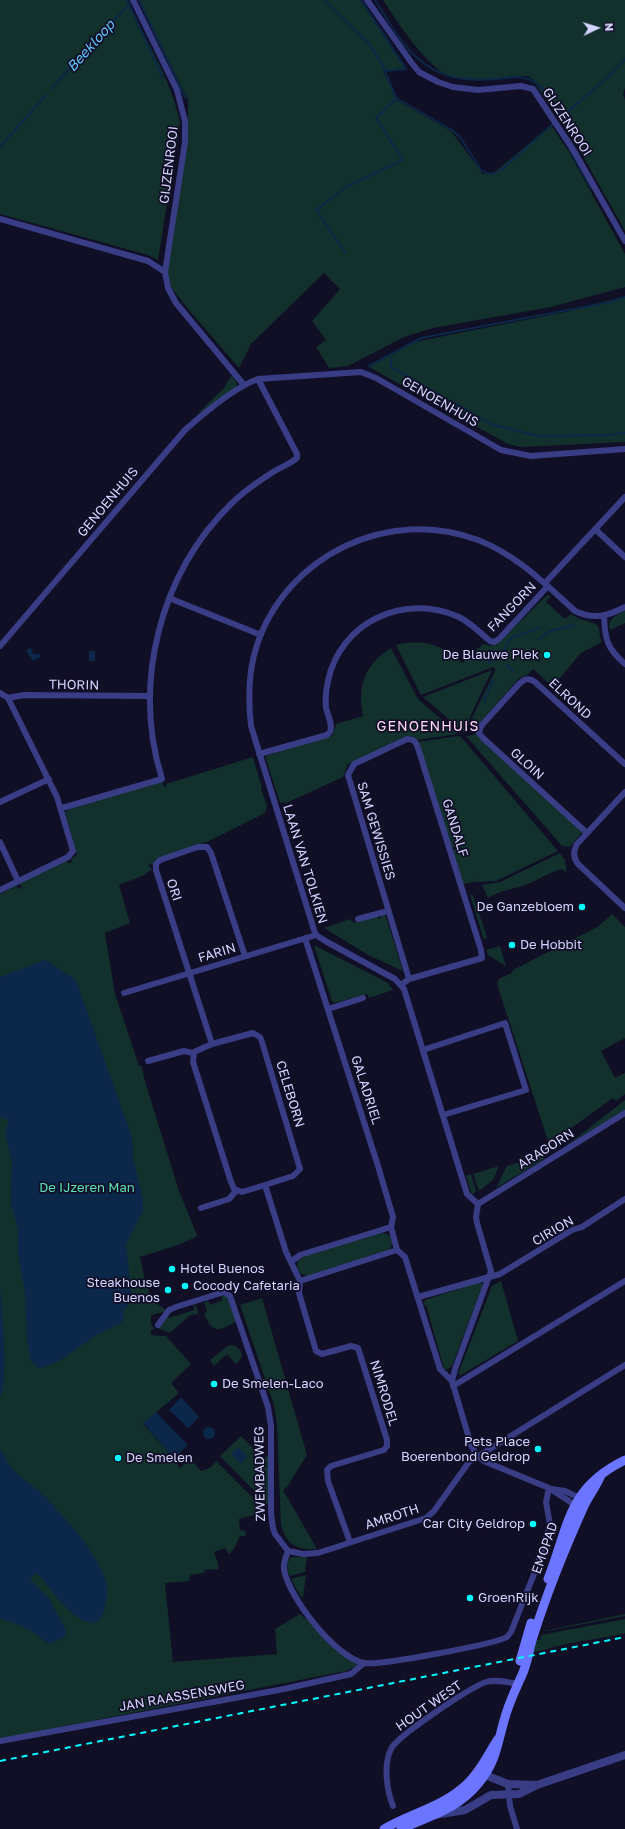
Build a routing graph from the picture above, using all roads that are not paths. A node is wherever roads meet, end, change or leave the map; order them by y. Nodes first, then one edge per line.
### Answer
1 (132, 0) edge
2 (367, 0) edge
3 (0, 219) edge
4 (625, 241) edge
5 (165, 272) junction
6 (258, 380) junction
7 (244, 385) junction
8 (625, 449) edge
9 (625, 497) edge
10 (595, 529) junction
11 (625, 557) edge
12 (546, 585) junction
13 (169, 598) junction
14 (625, 607) edge
15 (604, 616) junction
16 (261, 635) junction
17 (0, 646) edge
18 (625, 664) edge
19 (0, 693) edge
20 (150, 696) junction
21 (8, 698) junction
22 (499, 705) joint
23 (380, 752) joint
24 (259, 754) junction
25 (625, 764) edge
26 (49, 779) junction
27 (625, 792) edge
28 (0, 802) edge
29 (62, 808) junction
30 (587, 833) junction
31 (0, 842) edge
32 (18, 881) junction
33 (0, 890) edge
34 (625, 898) edge
35 (623, 906) edge
36 (388, 911) junction
37 (358, 919) dead end
38 (316, 934) junction
39 (305, 938) junction
40 (245, 956) junction
41 (189, 973) junction
42 (409, 979) junction
43 (401, 985) junction
44 (124, 994) dead end
45 (363, 998) dead end
46 (328, 1009) junction
47 (212, 1044) junction
48 (423, 1050) junction
49 (193, 1053) junction
50 (148, 1061) dead end
51 (625, 1113) edge
52 (443, 1115) junction
53 (265, 1185) junction
54 (236, 1191) junction
55 (625, 1199) edge
56 (478, 1204) junction
57 (201, 1208) dead end
58 (391, 1228) junction
59 (397, 1250) junction
60 (292, 1261) junction
61 (490, 1278) junction
62 (300, 1281) junction
63 (625, 1281) edge
64 (418, 1298) junction
65 (158, 1325) dead end
66 (625, 1365) edge
67 (453, 1383) junction
68 (477, 1456) junction
69 (625, 1460) edge
70 (549, 1488) junction
71 (580, 1502) junction
72 (350, 1542) junction
73 (288, 1552) junction
74 (364, 1663) junction
75 (517, 1684) junction
76 (0, 1741) edge
77 (625, 1756) edge
78 (481, 1774) junction
79 (508, 1784) junction
80 (537, 1785) junction
81 (508, 1795) junction
82 (393, 1806) dead end
83 (435, 1815) junction
84 (384, 1829) edge
85 (403, 1829) edge
86 (517, 1829) edge

1 - 5 street, GIJZENROOI
2 - 4 street, GIJZENROOI
3 - 5 street
5 - 7 street
6 - 7 street, GENOENHUIS
6 - 8 street, GENOENHUIS
6 - 13 street
7 - 17 street, GENOENHUIS
9 - 10 street
10 - 11 street
10 - 12 street
12 - 15 street, LAAN VAN TOLKIEN
12 - 16 street, LAAN VAN TOLKIEN
12 - 24 street, FANGORN
13 - 16 street
13 - 20 street
14 - 15 street, LAAN VAN TOLKIEN
15 - 18 street
16 - 24 street, LAAN VAN TOLKIEN
19 - 21 street
20 - 21 street, THORIN
20 - 29 street
21 - 26 street
22 - 25 street, ELROND
22 - 30 street, GLOIN
23 - 36 street, SAM GEWISSIES
23 - 42 street, GANDALF
24 - 38 street, LAAN VAN TOLKIEN
26 - 28 street
26 - 29 street
27 - 30 street
29 - 32 street
30 - 35 street
31 - 32 street
32 - 33 street
34 - 35 street
36 - 37 street
36 - 42 street, SAM GEWISSIES
38 - 39 street, FARIN
38 - 43 street, LAAN VAN TOLKIEN
39 - 40 street, FARIN
39 - 46 street, GALADRIEL
40 - 41 street, FARIN
40 - 41 street, ORI
41 - 44 street, FARIN
41 - 47 street
42 - 43 street
43 - 48 street
45 - 46 street
46 - 58 street, GALADRIEL
47 - 49 street
47 - 53 street, CELEBORN
48 - 52 street
48 - 52 street
49 - 50 street
49 - 54 street
51 - 56 street, ARAGORN
52 - 56 street
53 - 54 street
53 - 60 street
54 - 57 street
55 - 61 street, CIRION
56 - 61 street
58 - 59 street, GALADRIEL
58 - 60 street
59 - 62 street
59 - 64 street, GALADRIEL
60 - 62 street
61 - 64 street, CIRION
61 - 67 street
62 - 72 street, NIMRODEL
63 - 67 street
64 - 67 street, GALADRIEL
65 - 73 street, ZWEMBADWEG
66 - 68 street, AMROTH
67 - 68 street
68 - 70 street
68 - 72 street, AMROTH
69 - 71 main road, EMOPAD
70 - 71 street
70 - 74 street
71 - 75 main road, EMOPAD
72 - 73 street, AMROTH
73 - 74 street
74 - 76 street, JAN RAASSENSWEG
75 - 78 main road, EMOPAD
75 - 82 street, HOUT WEST
77 - 80 street
78 - 79 street
78 - 83 main road
78 - 84 main road
79 - 80 street
79 - 81 street
80 - 81 street
81 - 83 street
81 - 86 street
83 - 85 main road

